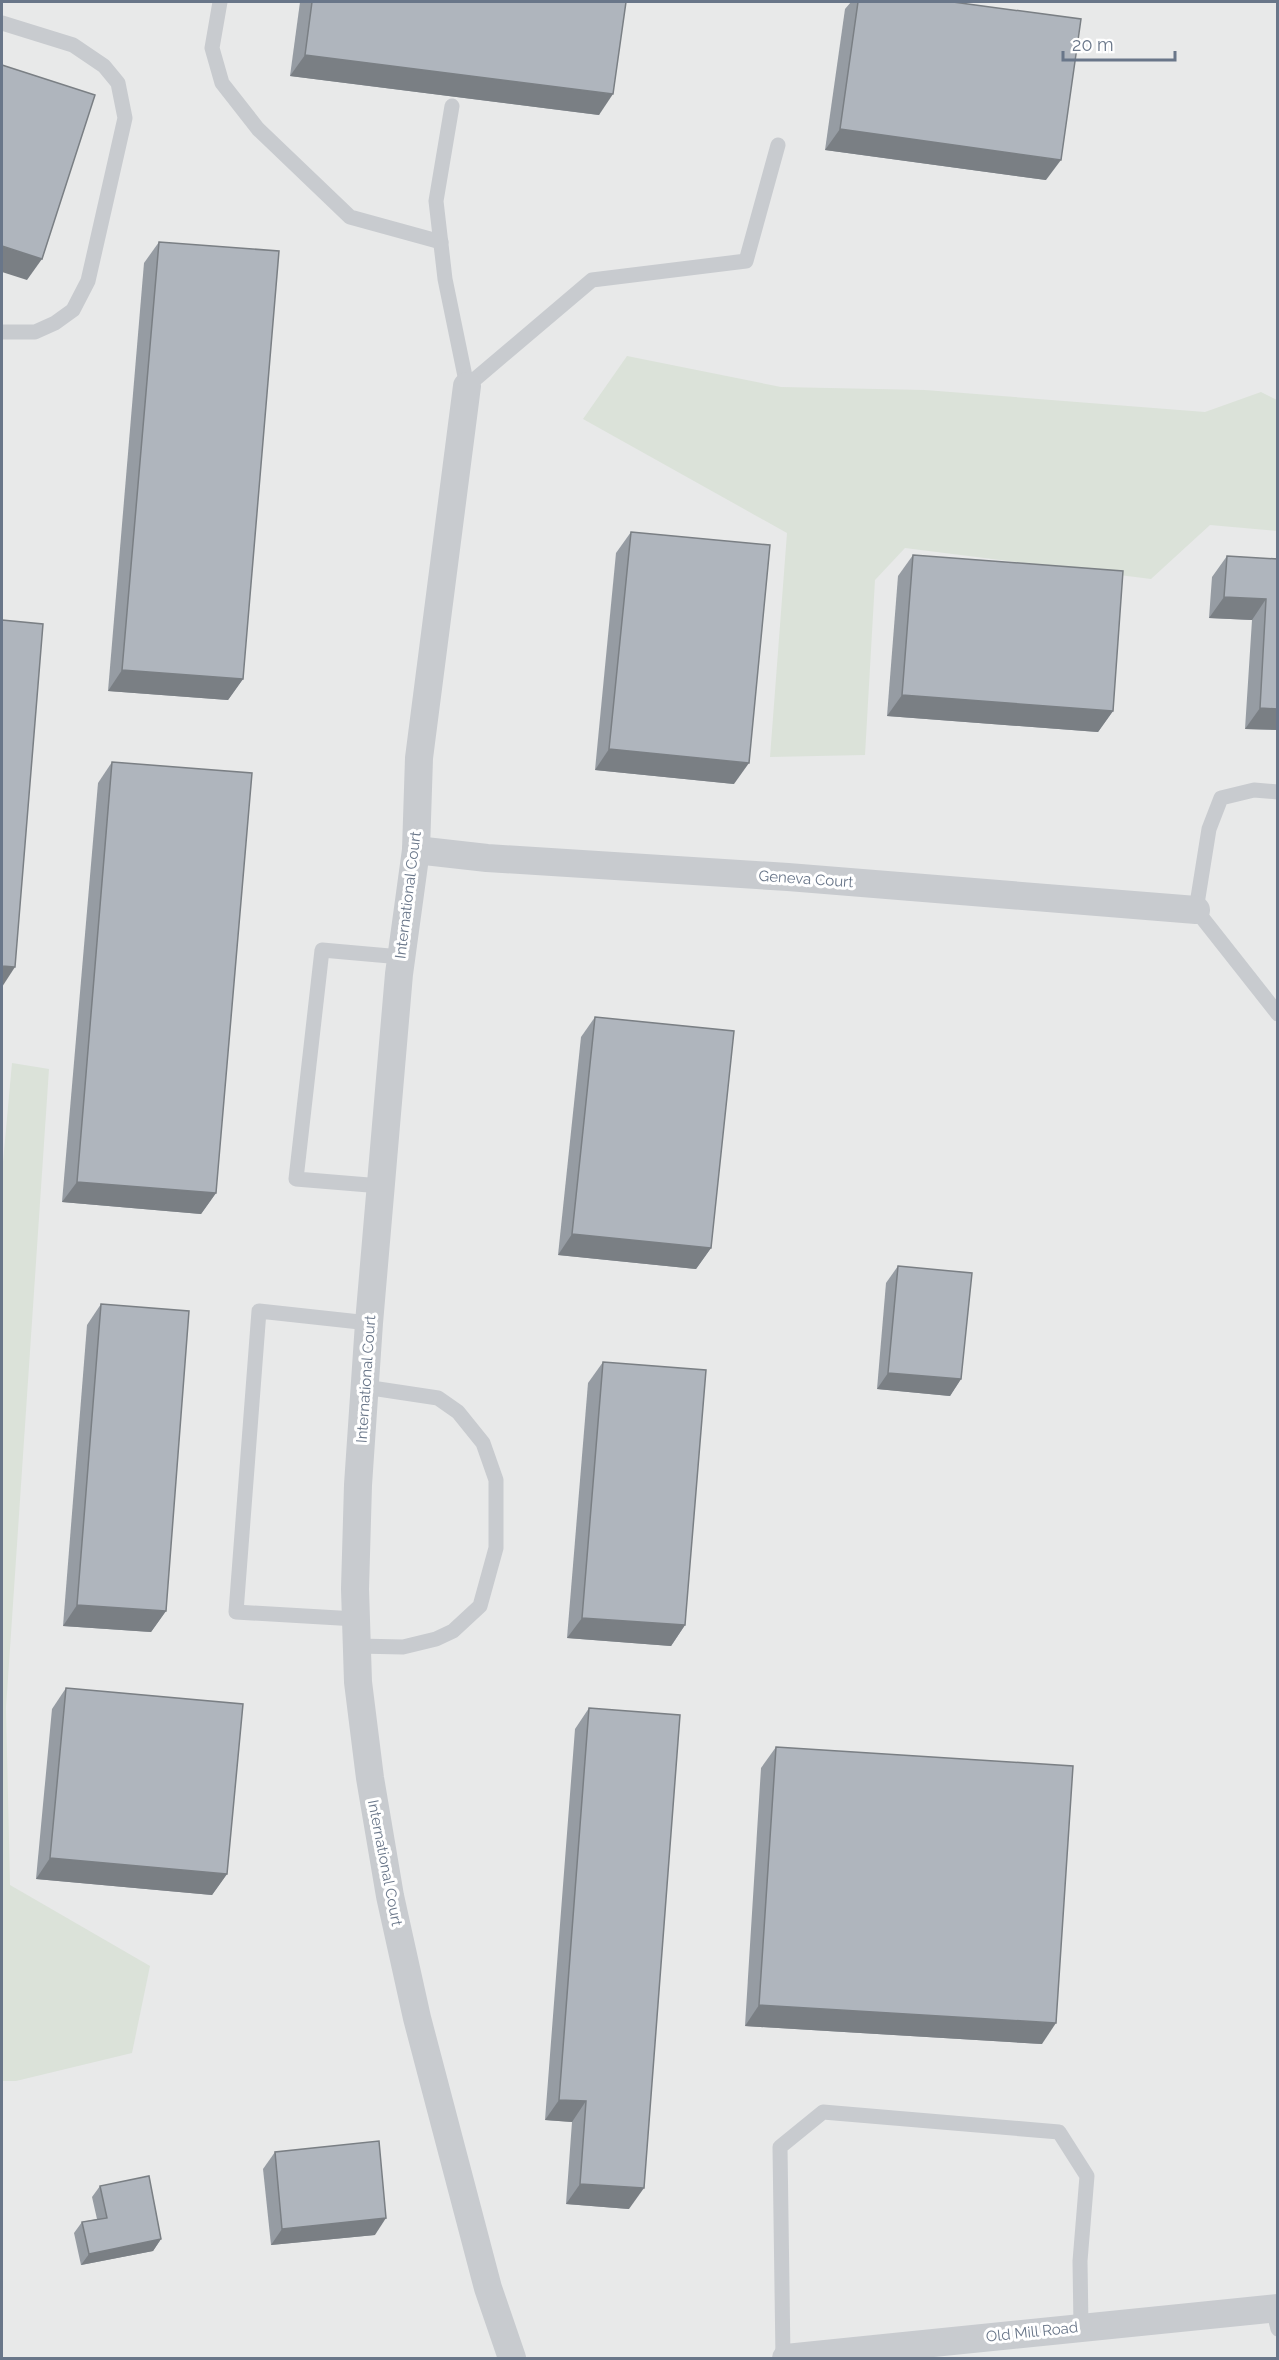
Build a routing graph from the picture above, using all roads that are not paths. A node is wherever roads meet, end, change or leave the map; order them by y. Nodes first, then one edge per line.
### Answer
1 (220, 2) edge
2 (2, 23) edge
3 (452, 106) edge
4 (778, 145) dead end
5 (441, 242) junction
6 (2, 332) edge
7 (467, 386) junction
8 (1278, 792) edge
9 (416, 850) junction
10 (1196, 910) junction
11 (401, 957) junction
12 (1278, 1014) edge
13 (381, 1186) junction
14 (369, 1323) junction
15 (365, 1387) junction
16 (356, 1633) junction
17 (1276, 2315) edge
18 (1081, 2327) junction
19 (512, 2358) edge
20 (785, 2358) edge

1 - 5 lane
2 - 6 lane
3 - 5 lane
4 - 7 lane
5 - 7 lane
7 - 9 street, International Court
8 - 10 lane
9 - 10 street, Geneva Court
9 - 11 street, International Court
10 - 12 lane
11 - 13 street, International Court
11 - 13 lane
13 - 14 street, International Court
14 - 15 street, International Court
14 - 16 lane
15 - 16 street, International Court
15 - 16 lane
16 - 19 street, International Court
17 - 18 street, Old Mill Road
18 - 20 street, Old Mill Road
18 - 20 lane

